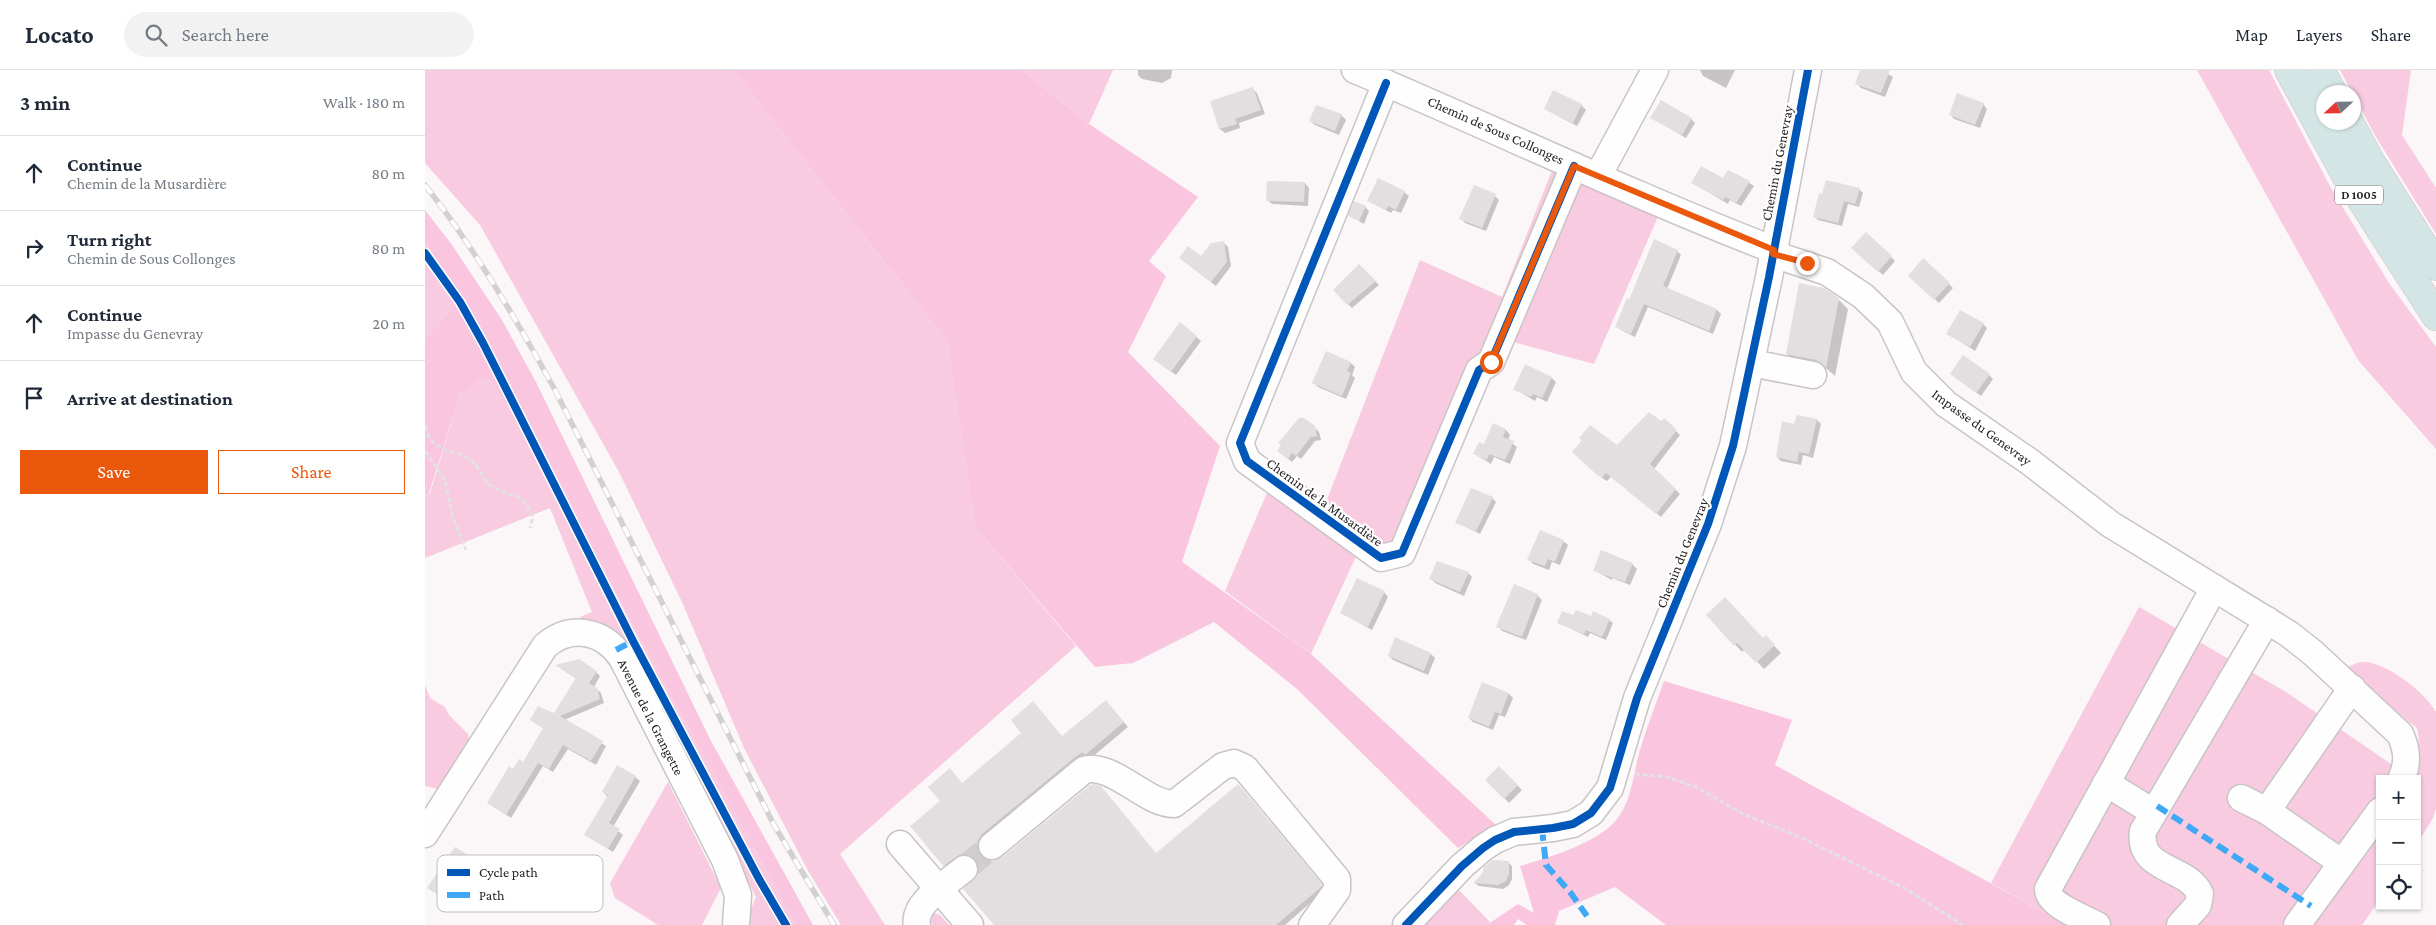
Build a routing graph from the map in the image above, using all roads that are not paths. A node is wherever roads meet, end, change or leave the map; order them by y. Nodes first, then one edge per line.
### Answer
1 (1355, 70) edge
2 (1655, 70) edge
3 (1808, 70) edge
4 (2289, 70) edge
5 (2320, 70) edge
6 (1387, 83) junction
7 (2328, 85) edge
8 (2353, 130) edge
9 (1574, 166) junction
10 (1598, 176) junction
11 (1773, 252) junction
12 (2436, 266) edge
13 (2436, 316) edge
14 (1751, 363) junction
15 (1813, 375) dead end
16 (2214, 588) junction
17 (2267, 620) junction
18 (2352, 688) junction
19 (2402, 775) edge
20 (2105, 783) junction
21 (2241, 798) dead end
22 (2153, 812) junction
23 (2267, 812) junction
24 (2376, 816) edge
25 (425, 834) edge
26 (900, 844) dead end
27 (992, 846) tunnel mouth
28 (2342, 862) junction
29 (965, 869) tunnel mouth
30 (940, 889) junction
31 (736, 925) edge
32 (917, 925) edge
33 (970, 925) edge
34 (1312, 925) edge
35 (1406, 925) edge
36 (2097, 925) edge
37 (2180, 925) edge
38 (2297, 925) edge

1 - 6 street, Chemin de Sous Collonges
2 - 10 street
3 - 11 street, Chemin du Genevray
4 - 13 highway, D 1005
5 - 7 highway
6 - 9 street, Chemin de Sous Collonges
6 - 9 street, Chemin de la Musardière
8 - 12 highway, D 1005
9 - 10 street, Chemin de Sous Collonges
10 - 11 street, Chemin de Sous Collonges
11 - 14 street, Chemin du Genevray
11 - 16 street, Impasse du Genevray
14 - 15 street
14 - 35 street, Chemin du Genevray
16 - 17 street, Impasse du Genevray
16 - 20 street
17 - 18 street, Impasse du Genevray
17 - 22 street
18 - 19 street, Impasse du Genevray
18 - 23 street
20 - 22 street
20 - 36 street
21 - 23 street
22 - 37 street
23 - 28 street
24 - 28 street
25 - 31 street, Avenue de la Grangette
26 - 30 street
27 - 34 street
28 - 38 street
29 - 30 street
30 - 32 street
30 - 33 street

